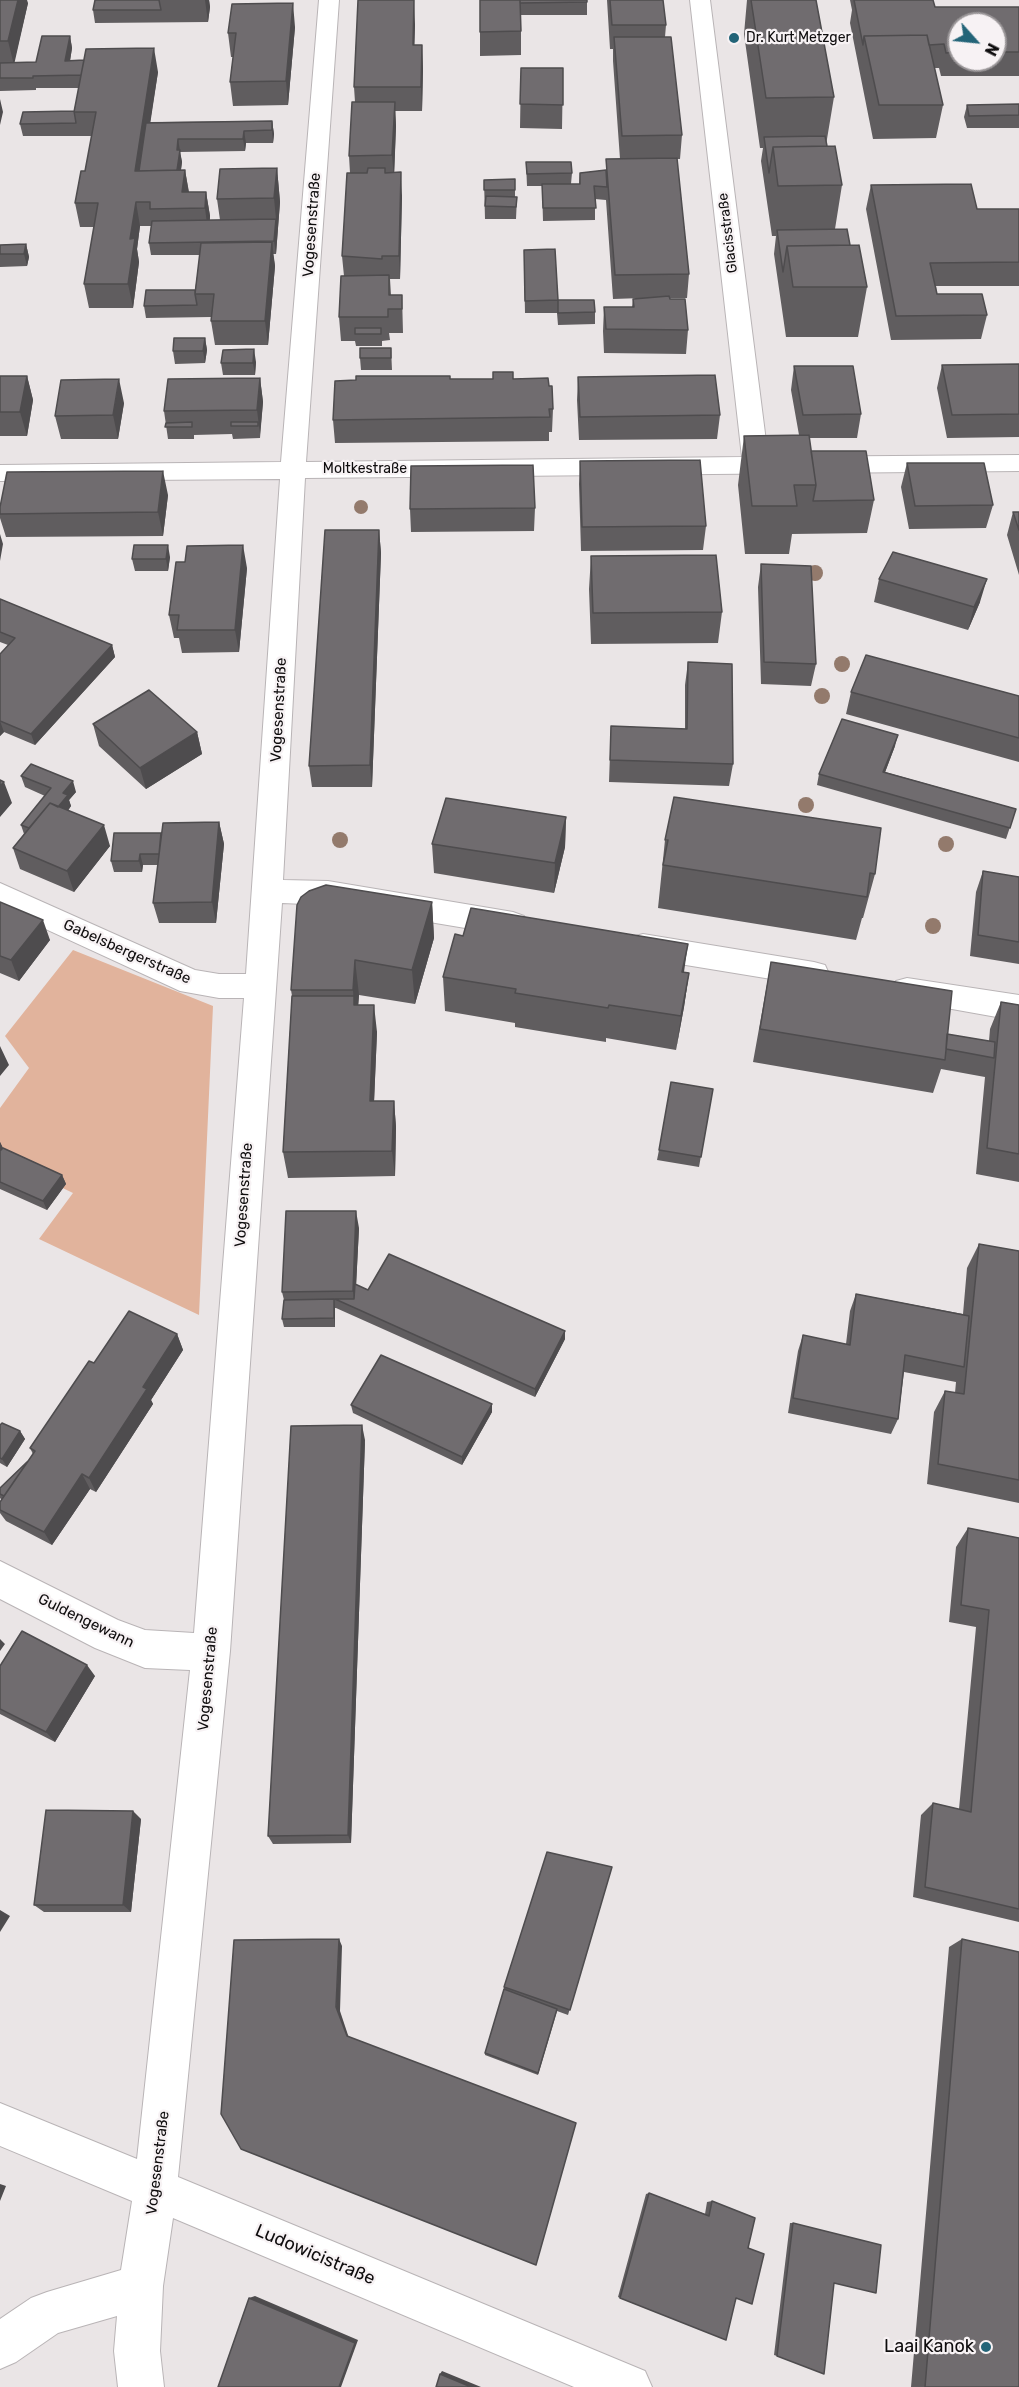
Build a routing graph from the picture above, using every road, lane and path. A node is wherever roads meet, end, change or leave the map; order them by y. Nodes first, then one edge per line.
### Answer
1 (329, 0) edge
2 (700, 0) edge
3 (1019, 464) edge
4 (756, 466) junction
5 (293, 469) junction
6 (0, 473) edge
7 (268, 891) junction
8 (0, 895) edge
9 (539, 928) edge
10 (621, 942) edge
11 (843, 979) edge
12 (879, 985) edge
13 (260, 986) junction
14 (1019, 1008) edge
15 (0, 1579) edge
16 (211, 1651) junction
17 (0, 2124) edge
18 (156, 2190) junction
19 (141, 2286) junction
20 (0, 2346) edge
21 (141, 2387) edge
22 (629, 2387) edge

1 - 5 street, Vogesenstraße
2 - 4 street, Glacisstraße
3 - 4 street, Moltkestraße
4 - 5 street, Moltkestraße
5 - 6 street, Moltkestraße
5 - 7 street, Vogesenstraße
7 - 9 street
7 - 13 street, Vogesenstraße
8 - 13 street, Gabelsbergerstraße
10 - 11 street
12 - 14 street
13 - 16 street, Vogesenstraße
15 - 16 street, Guldengewann
16 - 18 street, Vogesenstraße
17 - 18 street, Ludowicistraße
18 - 19 street, Vogesenstraße
18 - 22 street, Ludowicistraße
19 - 20 street
19 - 21 street, Vogesenstraße

